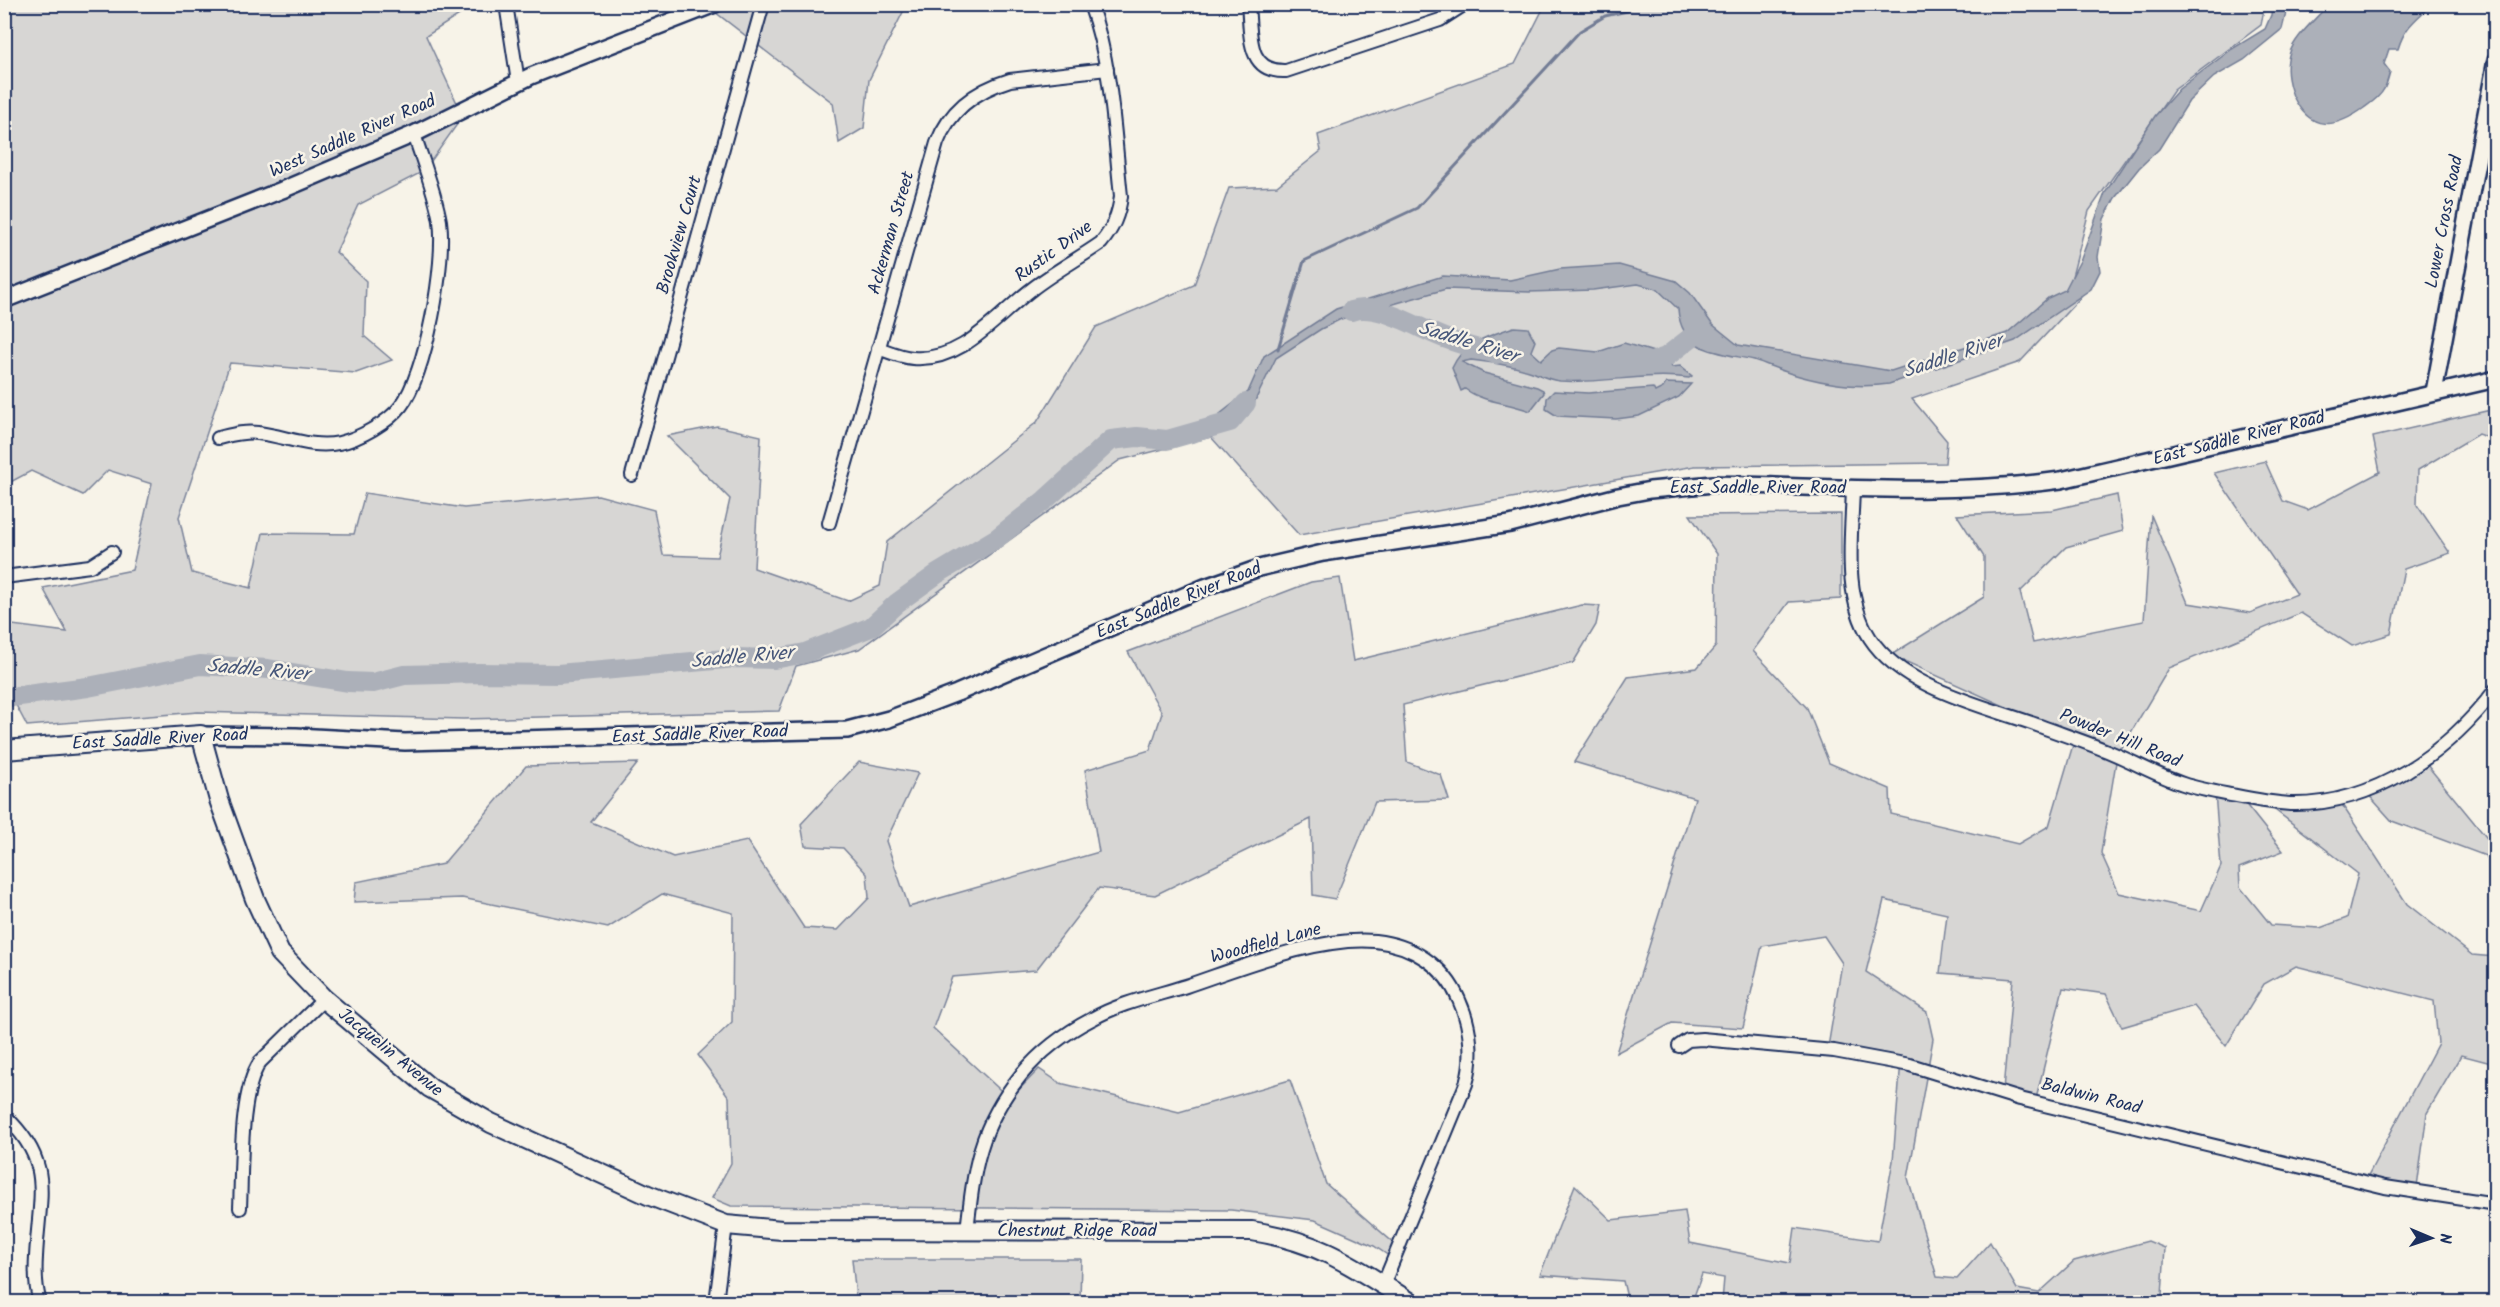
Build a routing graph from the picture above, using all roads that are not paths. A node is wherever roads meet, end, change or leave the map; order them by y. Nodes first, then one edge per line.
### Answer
1 (506, 4) edge
2 (715, 4) edge
3 (763, 4) edge
4 (1090, 4) edge
5 (1248, 4) edge
6 (1465, 4) edge
7 (2496, 60) edge
8 (1107, 69) junction
9 (518, 82) junction
10 (414, 134) junction
11 (4, 300) edge
12 (878, 348) junction
13 (2496, 379) edge
14 (2434, 392) junction
15 (218, 438) dead end
16 (632, 475) dead end
17 (1852, 487) junction
18 (829, 523) dead end
19 (112, 552) dead end
20 (4, 578) edge
21 (2496, 689) edge
22 (201, 735) junction
23 (4, 750) edge
24 (324, 999) junction
25 (1679, 1046) dead end
26 (4, 1115) edge
27 (2496, 1204) edge
28 (240, 1208) dead end
29 (726, 1225) junction
30 (967, 1231) junction
31 (1383, 1285) junction
32 (40, 1302) edge
33 (716, 1302) edge
34 (1410, 1302) edge

1 - 9 street
2 - 9 street, West Saddle River Road
3 - 16 street, Brookview Court
4 - 8 street, Rustic Drive
5 - 6 street
7 - 14 street, Lower Cross Road
8 - 12 street, Ackerman Street
8 - 12 street, Rustic Drive
9 - 10 street, West Saddle River Road
10 - 11 street, West Saddle River Road
10 - 15 street
12 - 18 street, Ackerman Street
13 - 14 street, East Saddle River Road
14 - 17 street, East Saddle River Road
17 - 21 street, Powder Hill Road
17 - 22 street, East Saddle River Road
19 - 20 street
22 - 23 main road, East Saddle River Road
22 - 24 main road, Jacquelin Avenue
24 - 28 street
24 - 29 main road, Jacquelin Avenue
25 - 27 street, Baldwin Road
26 - 32 street
29 - 30 main road, Chestnut Ridge Road
29 - 33 street
30 - 31 main road, Chestnut Ridge Road
30 - 31 street, Woodfield Lane
31 - 34 main road, Chestnut Ridge Road

